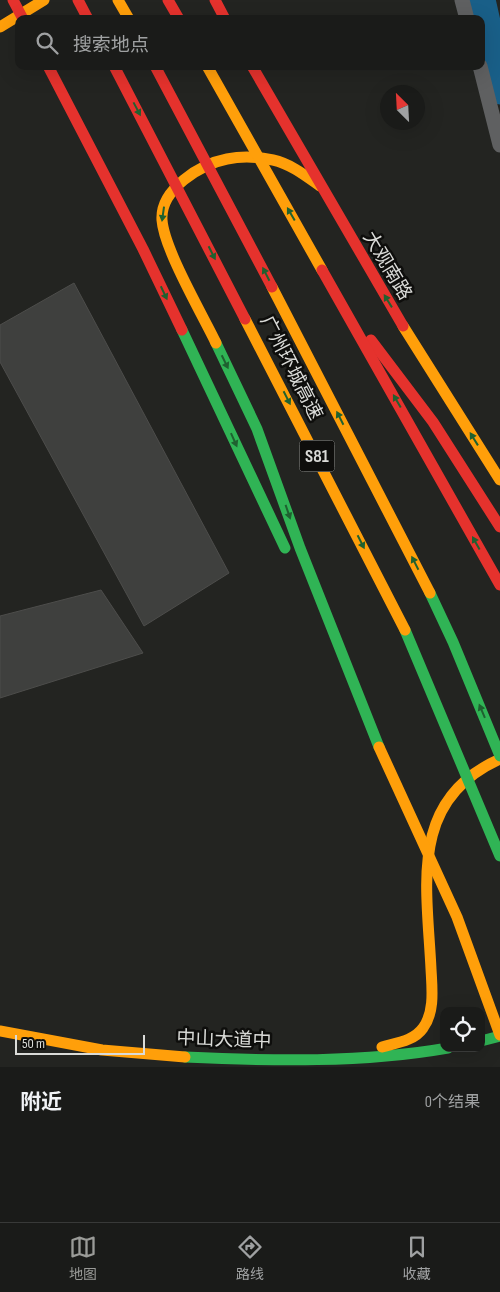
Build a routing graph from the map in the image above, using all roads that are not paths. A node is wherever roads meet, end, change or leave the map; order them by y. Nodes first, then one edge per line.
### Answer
1 (13, 0) edge
2 (44, 0) edge
3 (78, 0) edge
4 (118, 0) edge
5 (168, 0) edge
6 (214, 0) edge
7 (462, 0) edge
8 (20, 15) edge
9 (21, 15) edge
10 (86, 15) edge
11 (127, 15) edge
12 (177, 15) edge
13 (223, 15) edge
14 (466, 15) edge
15 (15, 18) edge
16 (0, 27) edge
17 (50, 70) edge
18 (116, 70) edge
19 (158, 70) edge
20 (209, 70) edge
21 (254, 70) edge
22 (481, 70) edge
23 (500, 145) edge
24 (320, 186) junction
25 (337, 294) junction
26 (500, 480) edge
27 (500, 527) edge
28 (289, 557) dead end
29 (300, 582) dead end
30 (500, 585) edge
31 (379, 748) junction
32 (500, 758) edge
33 (500, 856) edge
34 (0, 1031) edge
35 (500, 1036) edge
36 (485, 1039) edge
37 (440, 1049) edge
38 (345, 1058) junction

1 - 9 main road, bridge
2 - 8 main road
3 - 10 main road
4 - 11 main road
5 - 12 main road
6 - 13 main road
7 - 14 street
15 - 16 main road
17 -> 28 main road
18 -> 33 main road, 广州环城高速 / S81, bridge
32 -> 19 main road, 广州环城高速 / S81, bridge
25 -> 20 main road, bridge
21 - 24 main road, 大观南路
22 - 23 street
26 -> 24 main road, 大观南路
24 -> 31 main road
25 - 27 main road, bridge
30 -> 25 main road, bridge
29 - 31 main road
31 - 35 main road, bridge
32 - 38 main road
34 - 38 main road, 中山大道中
35 - 36 main road
37 - 38 main road, 中山大道中

